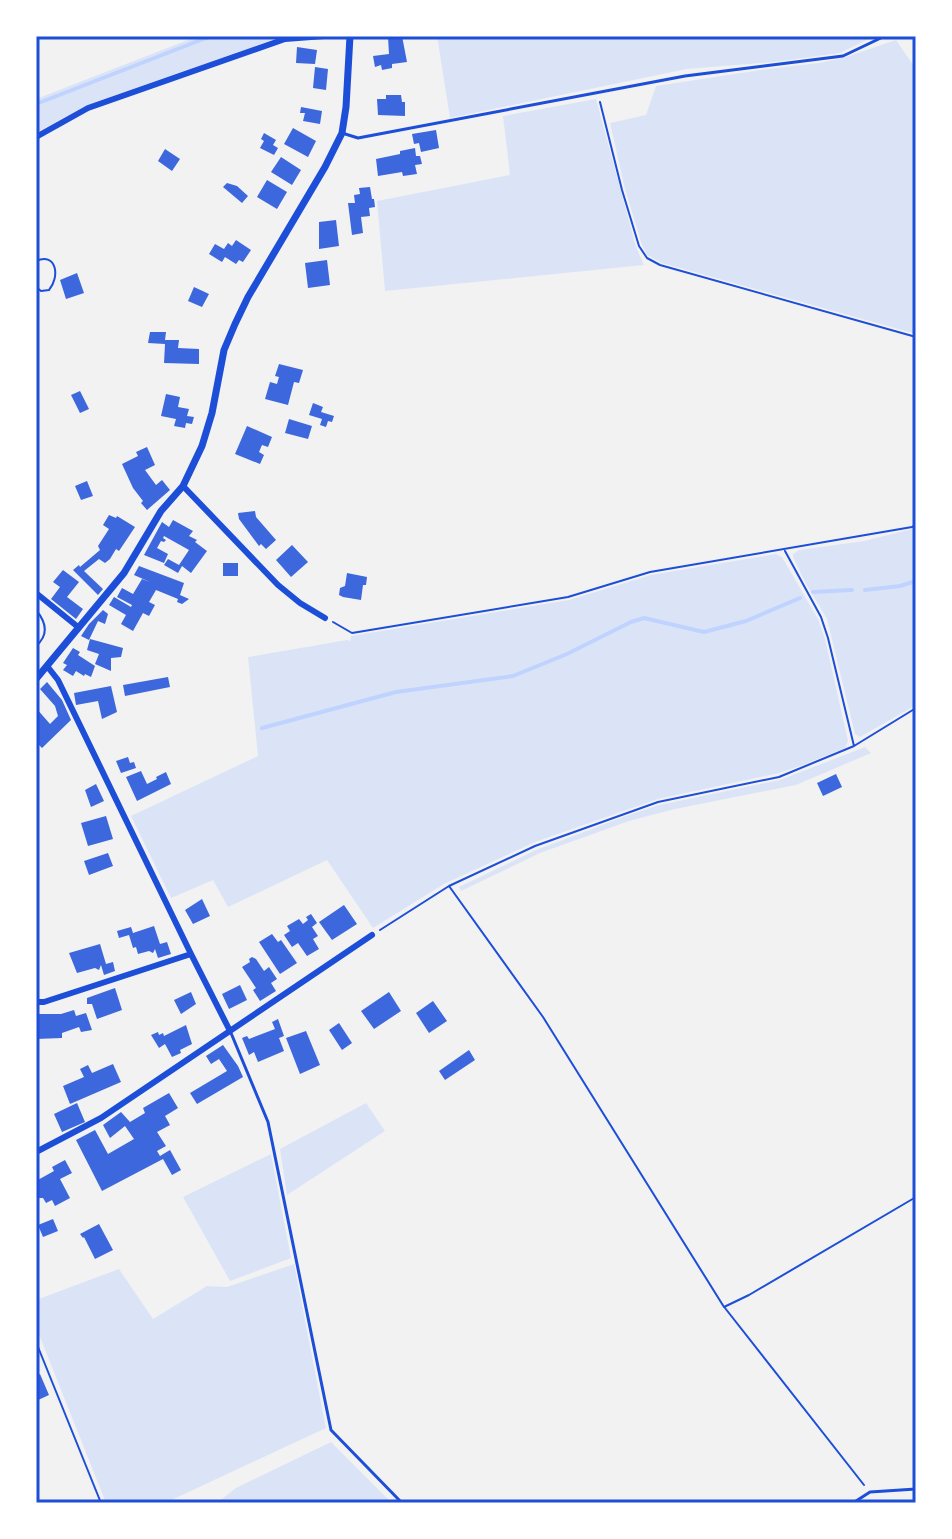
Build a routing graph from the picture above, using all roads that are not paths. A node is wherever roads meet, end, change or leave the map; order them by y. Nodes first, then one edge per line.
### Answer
1 (324, 36) edge
2 (350, 36) edge
3 (885, 36) edge
4 (342, 133) junction
5 (36, 137) edge
6 (183, 486) junction
7 (36, 593) edge
8 (325, 618) road end
9 (78, 627) junction
10 (47, 666) junction
11 (36, 679) edge
12 (372, 935) road end
13 (191, 954) junction
14 (36, 1002) edge
15 (230, 1031) junction
16 (36, 1152) edge
17 (916, 1489) edge
18 (402, 1503) edge
19 (853, 1503) edge

1 - 5 street
2 - 4 street
3 - 4 lane
4 - 6 street
6 - 8 street
6 - 9 street
7 - 9 street
9 - 10 street
10 - 11 street
10 - 13 street
12 - 15 street
13 - 14 street
13 - 15 street
15 - 16 street
15 - 18 lane
17 - 19 lane

